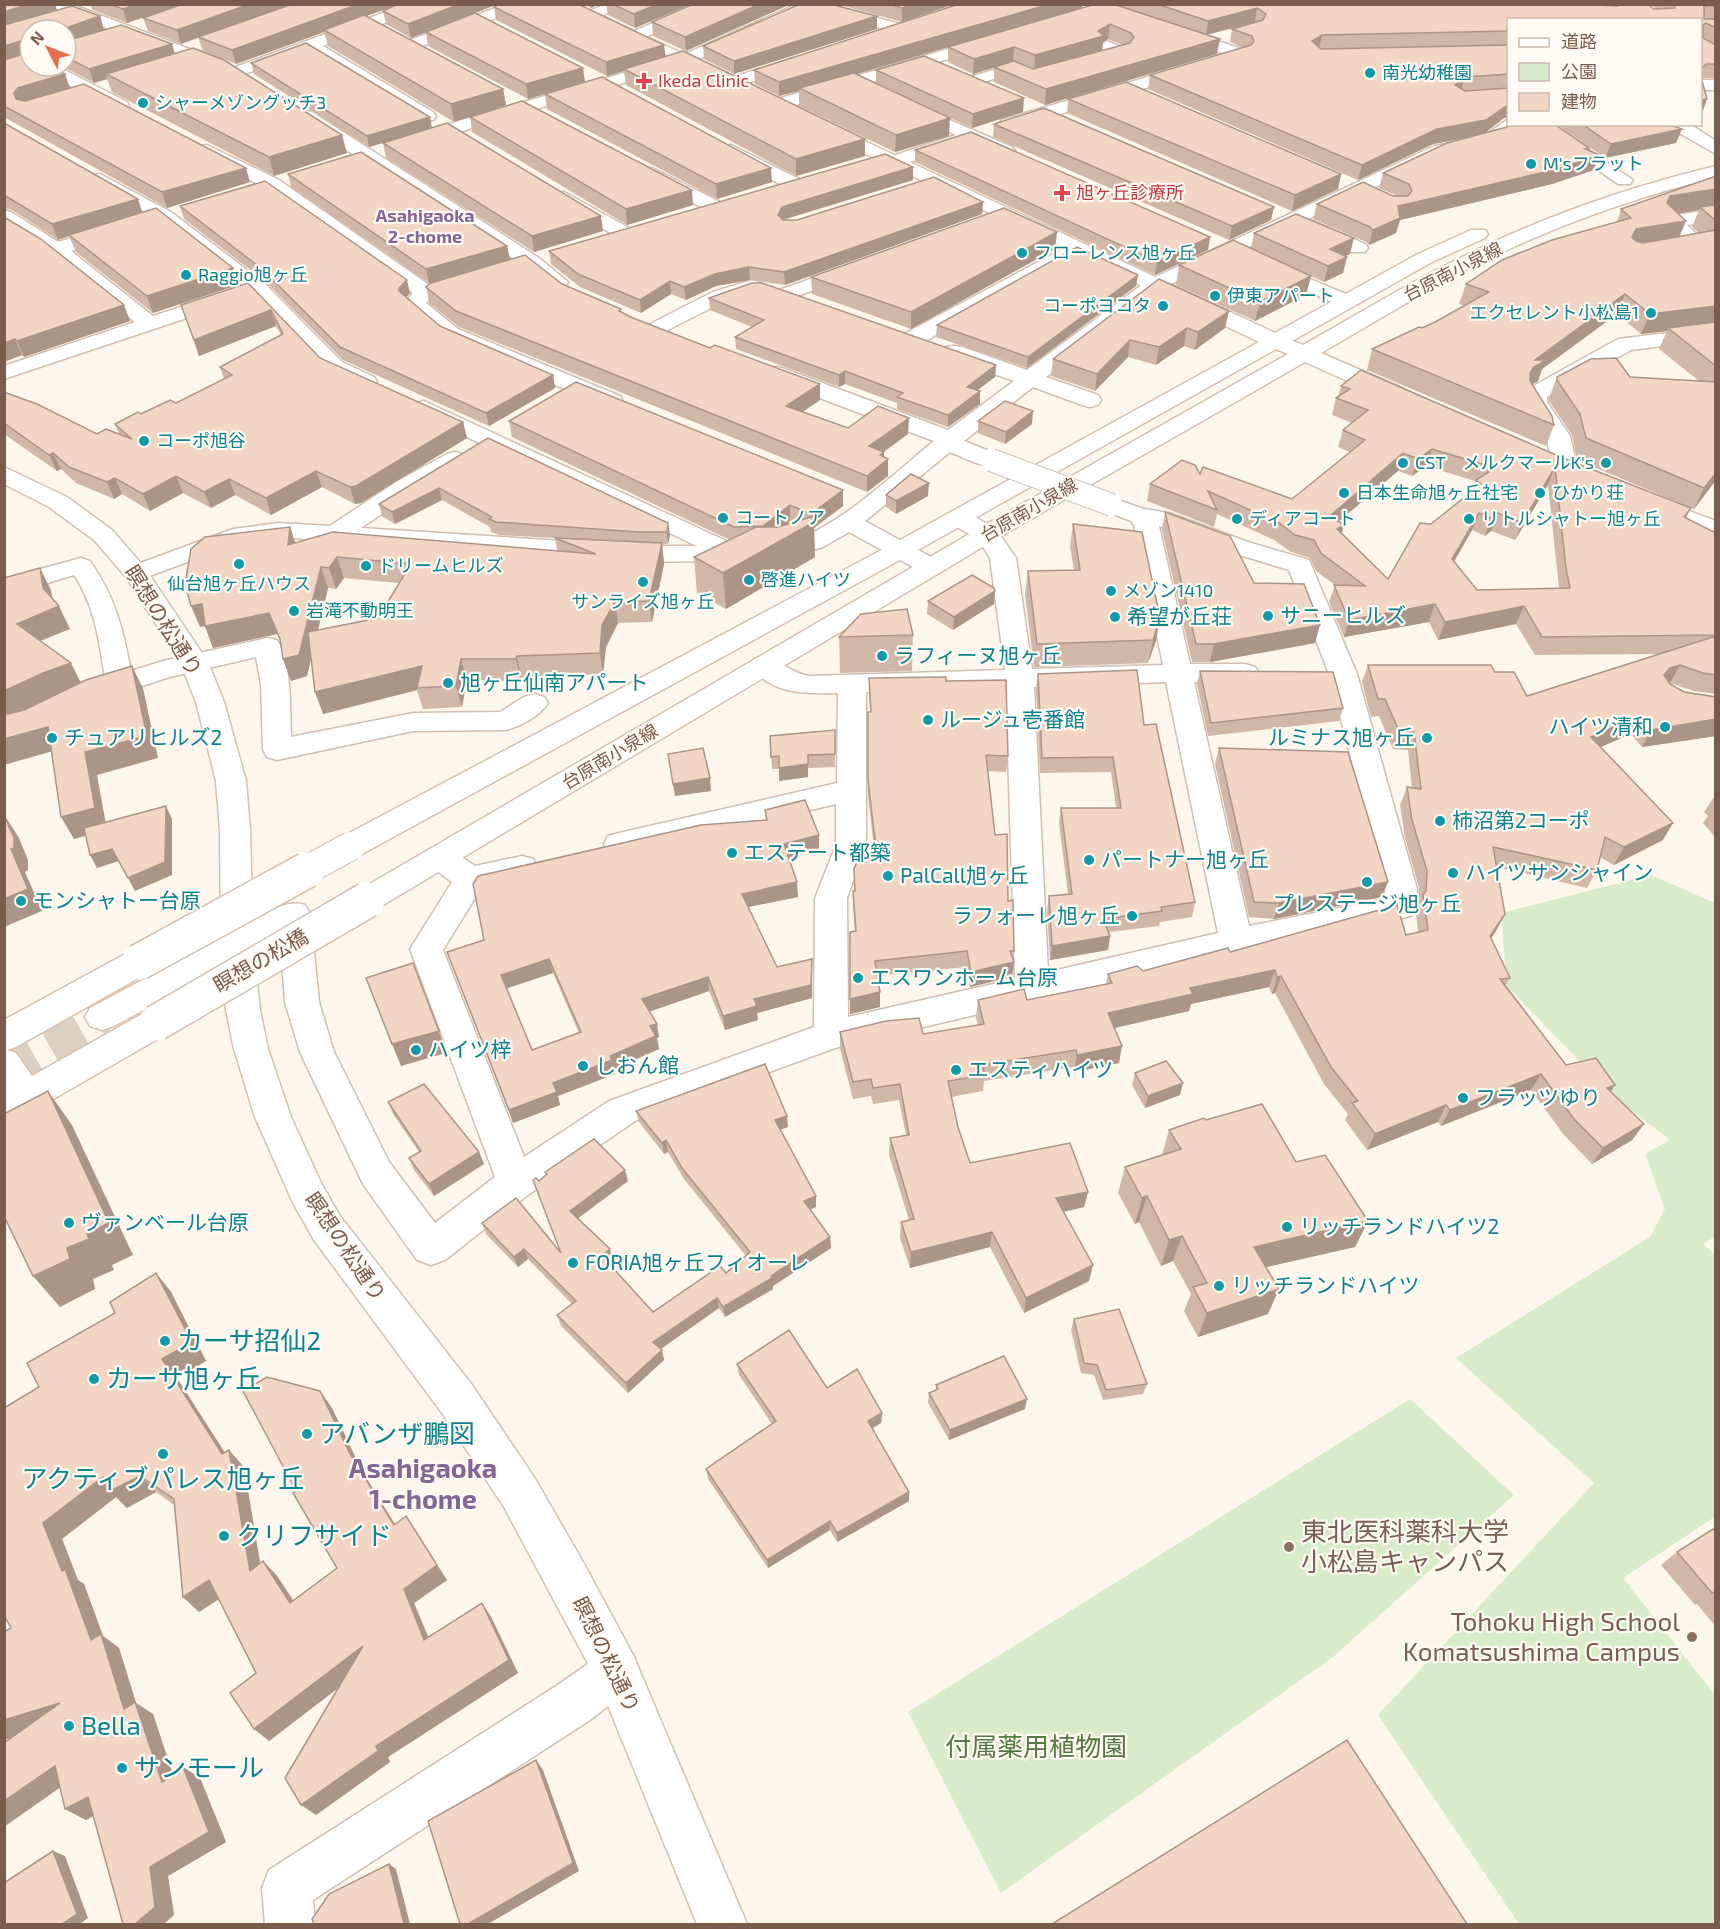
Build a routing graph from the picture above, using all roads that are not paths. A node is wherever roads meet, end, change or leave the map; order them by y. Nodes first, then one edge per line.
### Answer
1 (101, 4) edge
2 (423, 4) edge
3 (521, 4) edge
4 (563, 4) edge
5 (619, 4) edge
6 (712, 4) edge
7 (811, 5) edge
8 (1091, 10) edge
9 (56, 11) edge
10 (76, 12) junction
11 (590, 16) junction
12 (479, 20) junction
13 (152, 23) edge
14 (369, 24) junction
15 (129, 31) junction
16 (500, 31) edge
17 (1231, 35) edge
18 (108, 37) edge
19 (633, 37) junction
20 (1003, 38) edge
21 (400, 40) junction
22 (869, 40) edge
23 (1209, 41) junction
24 (310, 45) junction
25 (1107, 46) edge
26 (432, 56) edge
27 (812, 58) edge
28 (684, 60) junction
29 (925, 61) junction
30 (1077, 65) edge
31 (1055, 71) edge
32 (237, 72) junction
33 (584, 72) edge
34 (77, 78) edge
35 (972, 81) junction
36 (855, 82) junction
37 (604, 83) junction
38 (733, 83) junction
39 (256, 84) edge
40 (101, 87) junction
41 (1126, 89) junction
42 (993, 90) edge
43 (876, 92) edge
44 (625, 93) edge
45 (507, 95) edge
46 (70, 96) edge
47 (1148, 98) edge
48 (897, 101) edge
49 (1025, 103) edge
50 (286, 104) edge
51 (777, 105) junction
52 (528, 106) junction
53 (1046, 112) junction
54 (141, 116) edge
55 (549, 117) edge
56 (1067, 121) edge
57 (1509, 126) edge
58 (1542, 126) edge
59 (449, 129) junction
60 (1665, 132) edge
61 (970, 136) junction
62 (191, 142) edge
63 (470, 142) edge
64 (715, 142) edge
65 (1716, 149) edge
66 (365, 155) junction
67 (1716, 156) edge
68 (891, 159) junction
69 (1024, 160) edge
70 (345, 161) edge
71 (864, 164) edge
72 (642, 168) edge
73 (84, 170) edge
74 (1716, 171) edge
75 (293, 177) edge
76 (819, 178) edge
77 (1335, 179) edge
78 (1624, 180) junction
79 (935, 181) junction
80 (272, 184) junction
81 (796, 185) junction
82 (912, 188) edge
83 (1357, 188) junction
84 (251, 190) edge
85 (552, 191) edge
86 (766, 193) edge
87 (1377, 197) edge
88 (735, 201) edge
89 (1550, 206) dead end
90 (715, 207) junction
91 (186, 209) edge
92 (1272, 209) edge
93 (692, 213) edge
94 (1004, 215) junction
95 (1716, 215) edge
96 (4, 216) edge
97 (164, 216) junction
98 (1293, 219) junction
99 (982, 223) edge
100 (647, 227) edge
101 (624, 233) junction
102 (1520, 237) junction
103 (604, 240) edge
104 (1206, 240) edge
105 (1075, 248) junction
106 (1358, 248) dead end
107 (56, 249) junction
108 (1228, 250) junction
109 (1646, 254) edge
110 (552, 255) edge
111 (532, 262) junction
112 (873, 262) edge
113 (511, 268) edge
114 (489, 274) edge
115 (1154, 285) junction
116 (258, 288) junction
117 (426, 292) junction
118 (572, 293) edge
119 (786, 294) junction
120 (1346, 301) junction
121 (818, 305) edge
122 (635, 320) edge
123 (149, 323) junction
124 (655, 329) junction
125 (892, 331) edge
126 (1716, 333) edge
127 (679, 338) edge
128 (914, 338) junction
129 (1274, 341) junction
130 (1304, 354) junction
131 (755, 366) edge
132 (4, 373) edge
133 (1029, 378) junction
134 (387, 391) edge
135 (1089, 400) dead end
136 (408, 401) edge
137 (1411, 401) edge
138 (632, 409) edge
139 (502, 433) junction
140 (949, 440) junction
141 (1565, 468) edge
142 (4, 474) edge
143 (1627, 494) edge
144 (1140, 516) junction
145 (959, 518) junction
146 (849, 522) junction
147 (1716, 530) edge
148 (335, 534) junction
149 (987, 534) junction
150 (900, 550) junction
151 (740, 554) junction
152 (931, 567) junction
153 (136, 573) junction
154 (4, 588) edge
155 (194, 662) junction
156 (764, 664) junction
157 (1178, 673) junction
158 (1272, 673) edge
159 (1020, 679) junction
160 (852, 683) junction
161 (534, 704) dead end
162 (851, 790) junction
163 (597, 849) edge
164 (441, 858) junction
165 (551, 860) edge
166 (470, 879) junction
167 (367, 900) joint
168 (1236, 941) junction
169 (237, 944) junction
170 (1032, 987) junction
171 (102, 1017) tunnel mouth
172 (831, 1035) junction
173 (4, 1037) edge
174 (4, 1063) edge
175 (16, 1103) edge
176 (516, 1183) junction
177 (617, 1671) junction
178 (290, 1924) edge
179 (722, 1924) edge

1 - 10 street
2 - 14 street
3 - 12 street
4 - 11 street
5 - 11 street
6 - 19 street
7 - 22 street
7 - 28 street
8 - 23 street
9 - 10 street
10 - 15 street
11 - 19 street
12 - 16 street
12 - 21 street
13 - 15 street
14 - 21 street
14 - 24 street
15 - 18 street
15 - 32 street
17 - 23 street
19 - 28 street
20 - 29 street
21 - 26 street
23 - 41 street
24 - 32 street
24 - 59 street
25 - 30 street
27 - 38 street
28 - 37 street
28 - 38 street
29 - 35 street
29 - 36 street
31 - 35 street
32 - 39 street
33 - 37 street
34 - 40 street
35 - 42 street
36 - 43 street
36 - 51 street
37 - 44 street
37 - 52 street
38 - 51 street
40 - 46 street
40 - 54 street
41 - 47 street
41 - 53 street
45 - 52 street
48 - 61 street
49 - 53 street
50 - 66 street
51 - 68 street
52 - 55 street
52 - 59 street
53 - 56 street
53 - 61 street
57 - 83 street
58 - 78 street
59 - 63 street
59 - 66 street
60 - 65 street
61 - 68 street
61 - 69 street
62 - 80 street
64 - 81 street
66 - 70 street
66 - 111 street
67 - 78 street
68 - 71 street
68 - 79 street
72 - 90 street
73 - 97 street
74 - 102 street, 台原南小泉線
75 - 80 street
76 - 81 street
77 - 83 street
78 - 89 street
79 - 82 street
79 - 94 street
80 - 84 street
80 - 117 street
81 - 86 street
83 - 87 street
83 - 98 street
85 - 101 street
88 - 90 street
90 - 93 street
91 - 97 street
92 - 98 street
94 - 99 street
94 - 105 street
95 - 109 street
96 - 107 street
97 - 107 street
97 - 116 street
98 - 106 street
98 - 108 street
100 - 101 street
101 - 103 street
102 - 120 street, 台原南小泉線
102 - 130 street, 台原南小泉線
104 - 108 street
105 - 115 street
105 - 128 street
107 - 123 street
108 - 115 street
108 - 120 street
110 - 111 street
111 - 113 street
111 - 118 street
112 - 119 street
114 - 117 street
115 - 129 street
115 - 133 street
116 - 123 street
116 - 134 street
117 - 138 street
119 - 121 street
119 - 124 street
120 - 129 street, 台原南小泉線
122 - 124 street
123 - 132 street
124 - 127 street
125 - 128 street
126 - 141 street
128 - 133 street
129 - 130 street
129 - 145 street, 台原南小泉線
130 - 137 street
130 - 149 street, 台原南小泉線
131 - 140 street
133 - 135 street
133 - 140 street
136 - 139 street
139 - 148 street
139 - 151 street
140 - 144 street, bridge
140 - 146 street
142 - 153 street, 瞑想の松通り
143 - 147 street
144 - 157 street
144 - 168 street
145 - 149 street
145 - 150 street, 台原南小泉線
146 - 150 street
146 - 151 street
148 - 151 street
148 - 153 street
149 - 152 street, 台原南小泉線
149 - 159 street
150 - 152 street
150 - 173 street, 台原南小泉線, bridge
152 - 156 street, 台原南小泉線
153 - 155 street, 瞑想の松通り
154 - 155 street
155 - 161 street
155 - 169 street, 瞑想の松通り
156 - 160 street
156 - 164 street, 台原南小泉線
157 - 158 street
157 - 159 street
157 - 168 street
159 - 160 street
159 - 170 street
160 - 162 street
162 - 163 street
162 - 172 street
164 - 166 street
164 - 167 street, 台原南小泉線
165 - 166 street
166 - 176 street
167 - 175 street, 瞑想の松橋, bridge
168 - 170 street
169 - 171 street
169 - 176 street
169 - 177 street, 瞑想の松通り
170 - 172 street
172 - 176 street
174 - 175 street
177 - 178 street
177 - 179 street, 瞑想の松通り

